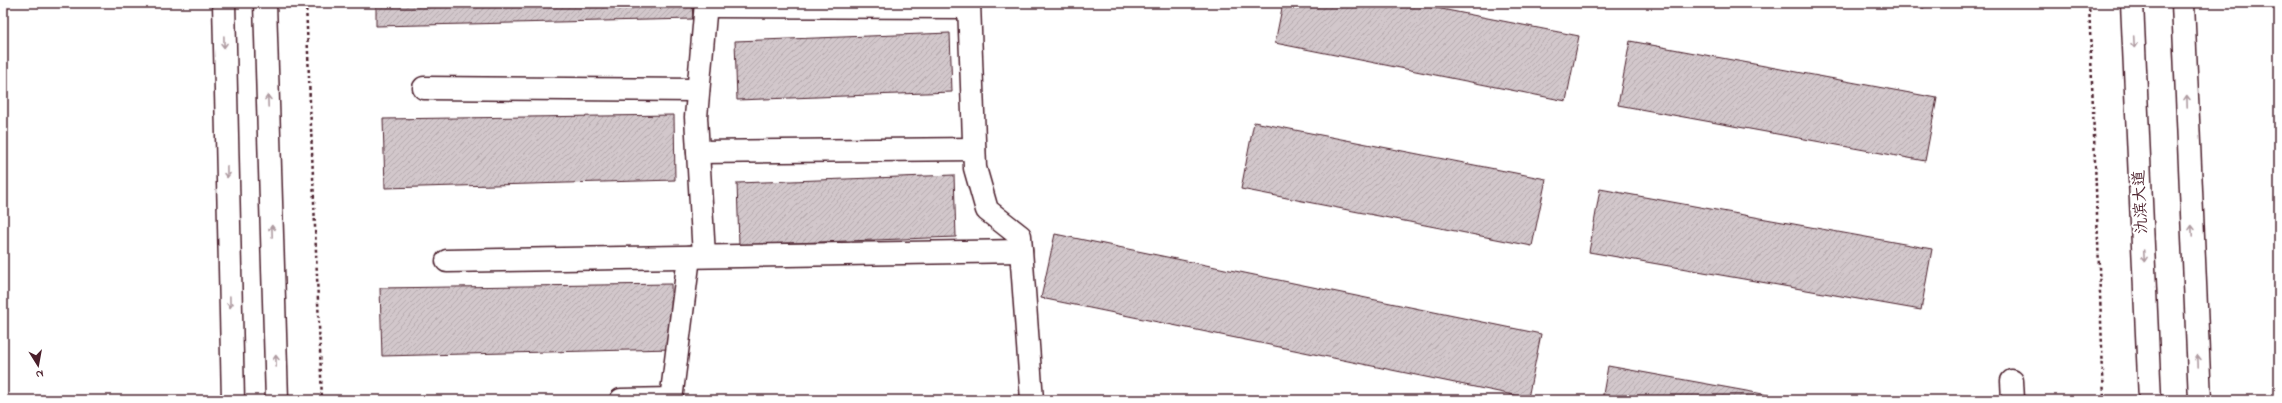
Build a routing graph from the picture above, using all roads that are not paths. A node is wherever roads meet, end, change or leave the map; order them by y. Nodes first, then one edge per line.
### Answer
1 (224, 3) edge
2 (265, 3) edge
3 (2132, 3) edge
4 (2183, 3) edge
5 (706, 4) edge
6 (969, 5) edge
7 (424, 88) dead end
8 (698, 90) junction
9 (974, 149) junction
10 (698, 152) junction
11 (1021, 251) junction
12 (697, 257) junction
13 (447, 261) dead end
14 (671, 399) edge
15 (233, 400) edge
16 (277, 400) edge
17 (621, 400) edge
18 (1032, 400) edge
19 (2150, 400) edge
20 (2200, 400) edge

1 -> 15 street
16 -> 2 street
3 -> 19 street, 氿滨大道
20 -> 4 street
5 - 6 street
5 - 8 street
6 - 9 street
7 - 8 street
8 - 10 street
9 - 10 street
9 - 11 street
10 - 12 street
11 - 12 street
11 - 18 street
12 - 13 street
12 - 14 street
14 - 17 street

